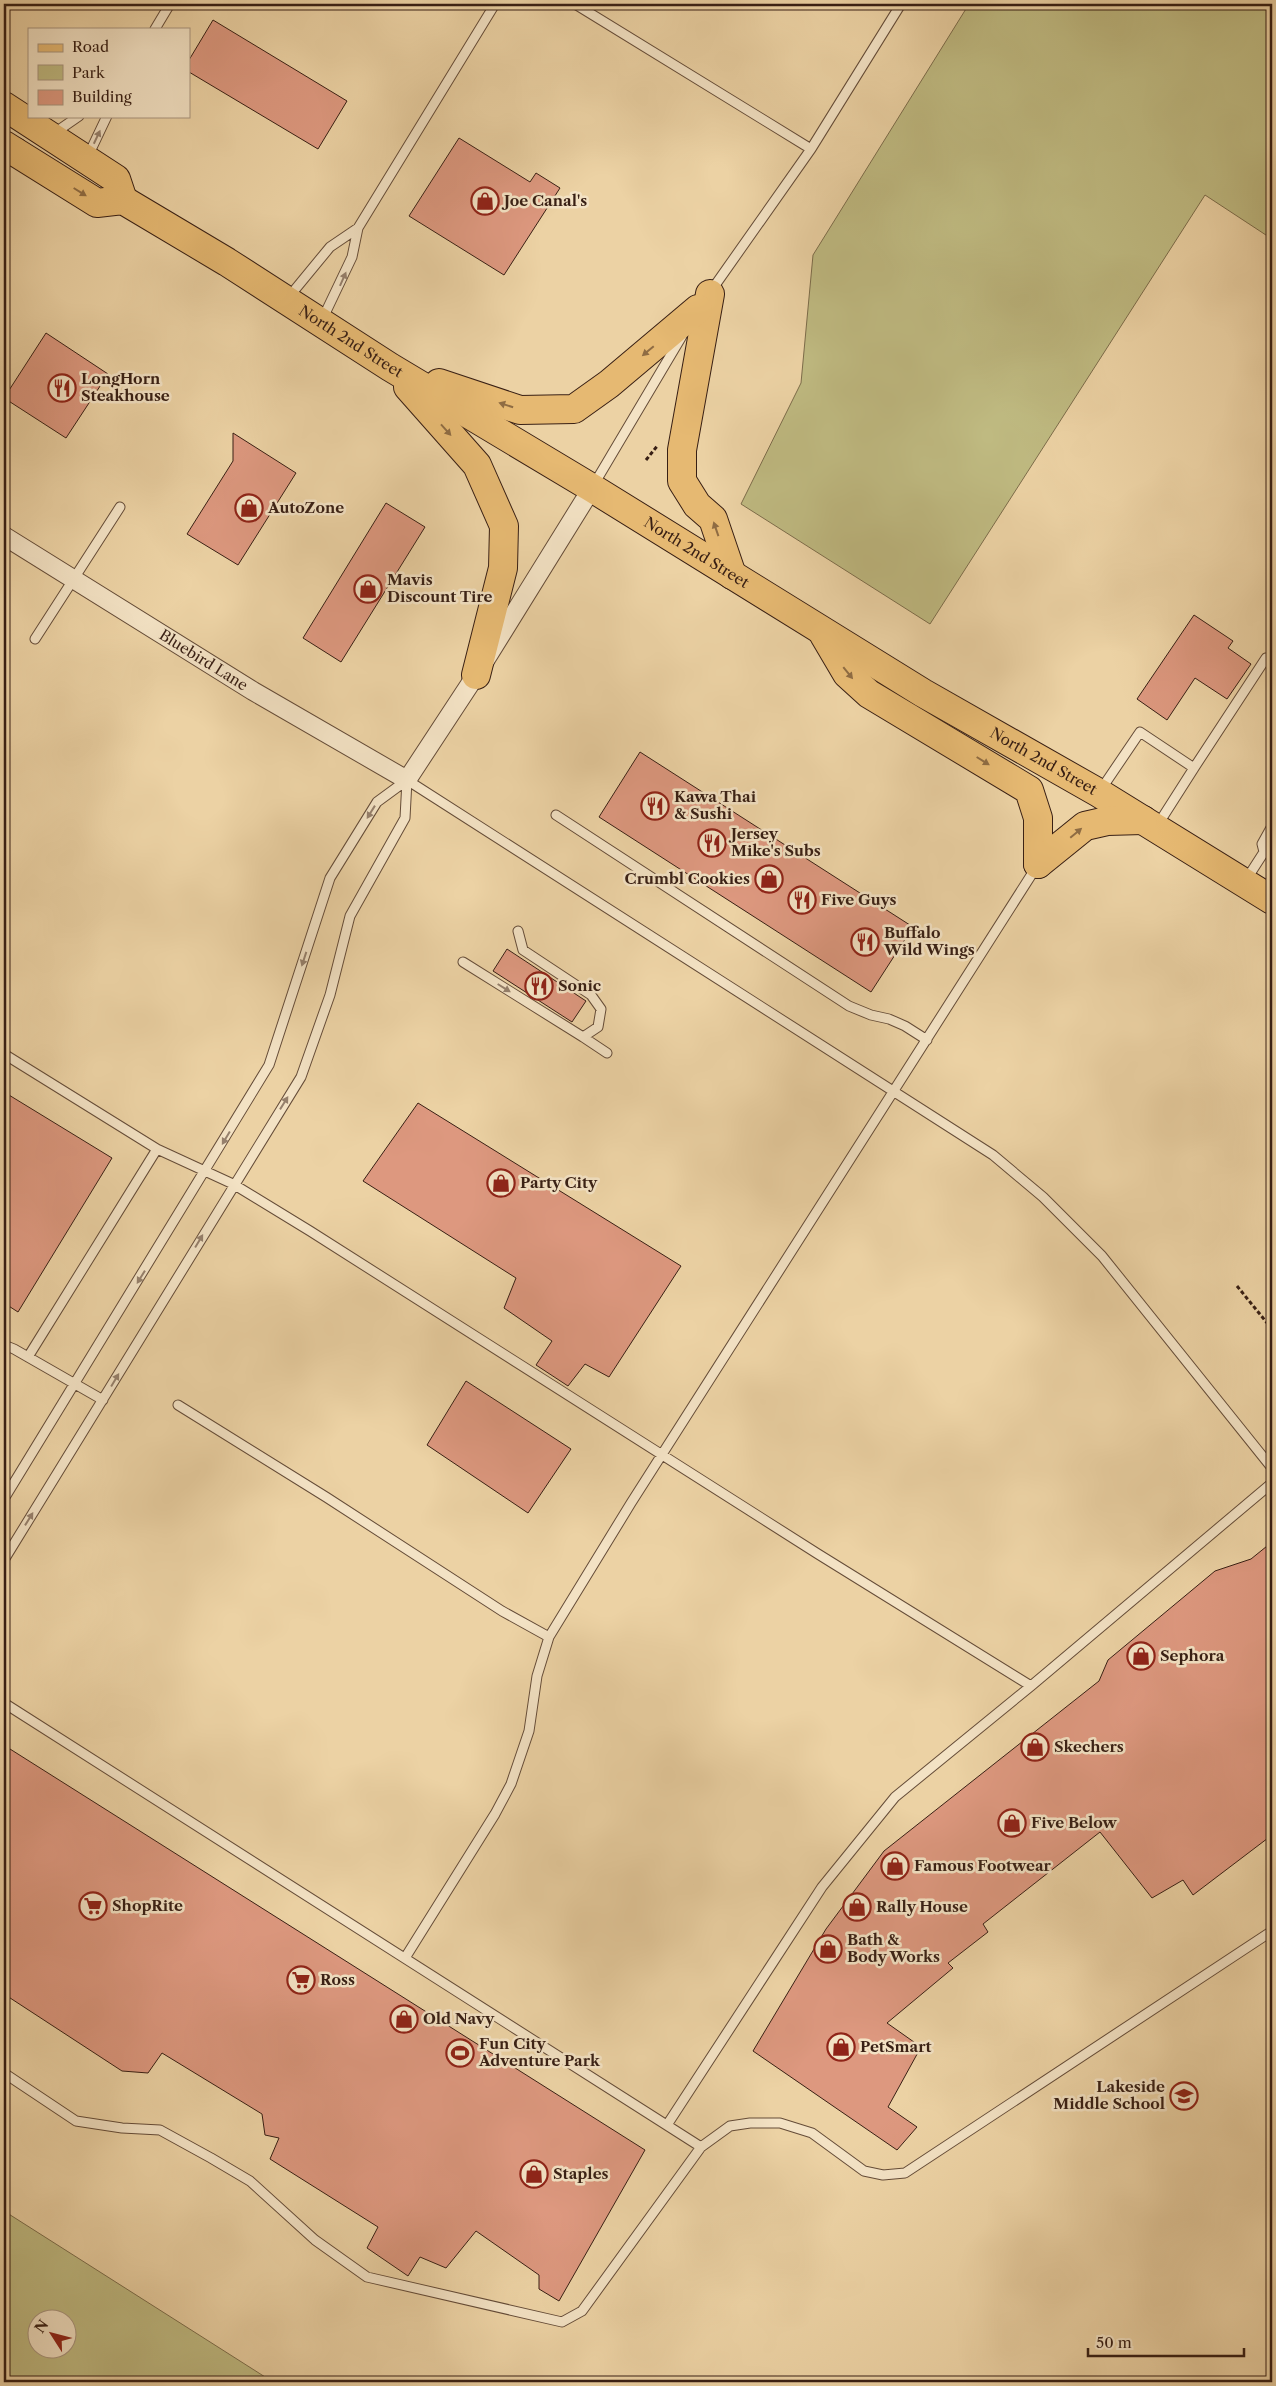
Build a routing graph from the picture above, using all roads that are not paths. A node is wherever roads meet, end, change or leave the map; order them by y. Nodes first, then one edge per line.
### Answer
1 (170, 4) edge
2 (495, 4) edge
3 (575, 4) edge
4 (901, 4) edge
5 (156, 28) edge
6 (4, 106) edge
7 (77, 118) edge
8 (106, 118) edge
9 (51, 135) junction
10 (7, 148) edge
11 (812, 149) junction
12 (87, 159) junction
13 (123, 200) junction
14 (358, 228) junction
15 (286, 300) junction
16 (704, 301) junction
17 (321, 323) junction
18 (390, 367) junction
19 (592, 488) junction
20 (120, 507) dead end
21 (4, 536) edge
22 (732, 575) junction
23 (74, 580) junction
24 (822, 631) junction
25 (35, 639) dead end
26 (1266, 658) dead end
27 (476, 675) junction
28 (1194, 768) junction
29 (407, 780) junction
30 (1099, 793) junction
31 (556, 814) dead end
32 (1149, 824) junction
33 (1272, 826) edge
34 (1268, 851) edge
35 (1038, 864) junction
36 (1244, 882) junction
37 (1272, 900) edge
38 (518, 931) dead end
39 (463, 962) dead end
40 (583, 1037) junction
41 (927, 1040) junction
42 (607, 1053) dead end
43 (4, 1054) edge
44 (894, 1092) junction
45 (157, 1149) junction
46 (205, 1173) junction
47 (233, 1184) junction
48 (4, 1345) edge
49 (28, 1357) junction
50 (76, 1383) junction
51 (103, 1400) junction
52 (178, 1405) dead end
53 (662, 1454) junction
54 (1272, 1468) edge
55 (1272, 1484) edge
56 (4, 1499) edge
57 (4, 1560) edge
58 (549, 1637) junction
59 (1031, 1686) junction
60 (4, 1703) edge
61 (1272, 1931) edge
62 (405, 1958) junction
63 (4, 2073) edge
64 (668, 2125) junction
65 (701, 2146) junction

1 - 5 lane
2 - 14 lane
3 - 11 lane
4 - 11 lane
6 - 9 main road
7 - 9 lane
12 -> 8 lane
9 - 12 main road
10 -> 13 main road
11 - 16 lane
12 - 13 main road
13 - 15 main road, North 2nd Street
14 - 15 lane
17 -> 14 lane
15 - 17 main road, North 2nd Street
16 -> 18 main road
16 - 19 lane
22 -> 16 main road
17 - 18 main road, North 2nd Street
18 - 19 main road, North 2nd Street
18 -> 27 main road
19 - 22 main road, North 2nd Street
19 - 27 street
20 - 23 lane
21 - 23 street, Bluebird Lane
22 - 24 main road, North 2nd Street
23 - 25 lane
23 - 29 street, Bluebird Lane
24 - 30 main road, North 2nd Street
24 -> 35 main road
26 - 28 lane
27 - 29 street
28 - 30 lane
28 - 32 lane
29 - 44 lane
29 -> 46 lane
47 -> 29 lane
30 - 32 main road, North 2nd Street
31 - 41 lane
35 -> 32 main road
32 - 36 main road, North 2nd Street
33 - 34 lane
34 - 36 lane
35 - 41 lane
36 - 37 main road, North 2nd Street
38 - 40 lane
39 -> 40 lane
40 - 42 lane
41 - 44 lane
43 - 45 lane
44 - 53 lane
44 - 54 lane
45 - 46 lane
45 - 49 lane
46 - 47 lane
46 -> 50 lane
51 -> 47 lane
47 - 53 lane
48 - 49 lane
49 - 50 lane
50 - 51 lane
50 - 56 lane
57 -> 51 lane
52 - 58 lane
53 - 58 lane
53 - 59 lane
55 - 59 lane
58 - 62 lane
59 - 64 lane
60 - 62 lane
61 - 65 lane
62 - 64 lane
63 - 65 lane
64 - 65 lane

